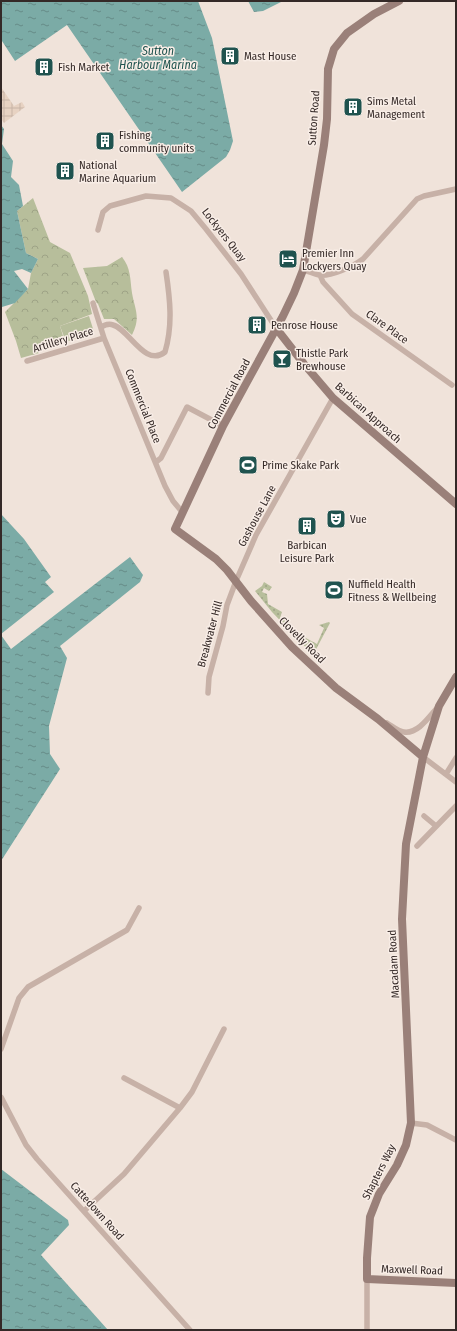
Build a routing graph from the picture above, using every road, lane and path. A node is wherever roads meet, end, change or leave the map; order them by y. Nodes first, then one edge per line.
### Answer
1 (399, 1) edge
2 (456, 189) edge
3 (98, 230) dead end
4 (303, 270) junction
5 (166, 272) dead end
6 (320, 275) junction
7 (93, 303) dead end
8 (101, 326) junction
9 (276, 328) junction
10 (104, 338) junction
11 (27, 361) dead end
12 (452, 385) dead end
13 (333, 398) junction
14 (223, 426) junction
15 (156, 462) junction
16 (456, 504) edge
17 (183, 513) junction
18 (175, 529) joint
19 (236, 581) junction
20 (456, 677) edge
21 (208, 693) dead end
22 (439, 706) junction
23 (378, 719) junction
24 (423, 757) junction
25 (456, 758) edge
26 (446, 774) junction
27 (456, 782) edge
28 (456, 806) edge
29 (424, 816) dead end
30 (436, 826) junction
31 (417, 846) dead end
32 (139, 908) dead end
33 (224, 1029) dead end
34 (1, 1050) edge
35 (124, 1078) dead end
36 (1, 1097) edge
37 (180, 1108) junction
38 (411, 1123) junction
39 (456, 1140) edge
40 (84, 1211) junction
41 (367, 1279) junction
42 (456, 1283) edge
43 (190, 1330) edge
44 (366, 1330) edge

1 - 4 street, Sutton Road
2 - 6 street
3 - 9 street, Lockyers Quay
4 - 6 street
4 - 9 street, Commercial Road
5 - 8 street
6 - 12 street, Clare Place
7 - 8 street, Commercial Place
8 - 10 street, Commercial Place
9 - 13 street, Barbican Approach
9 - 14 street, Commercial Road
10 - 11 street, Artillery Place
10 - 15 street, Commercial Place
13 - 16 street, Barbican Approach
13 - 19 street, Gashouse Lane
14 - 15 street
14 - 17 street, Commercial Road
15 - 17 street, Commercial Place
17 - 18 street, Commercial Road
18 - 19 street, Clovelly Road
19 - 21 street, Breakwater Hill
19 - 23 street, Clovelly Road
20 - 22 street, Macadam Road
22 - 23 street
22 - 24 street, Macadam Road
23 - 24 street, Clovelly Road
24 - 26 street
24 - 38 street, Macadam Road
25 - 26 street
26 - 27 street
28 - 30 street
29 - 30 street
30 - 31 street
32 - 34 street
33 - 37 street
35 - 37 street
36 - 40 street, Cattedown Road
37 - 40 street
38 - 39 street
38 - 41 street, Shapters Way
40 - 43 street, Cattedown Road
41 - 42 street, Maxwell Road
41 - 44 street

